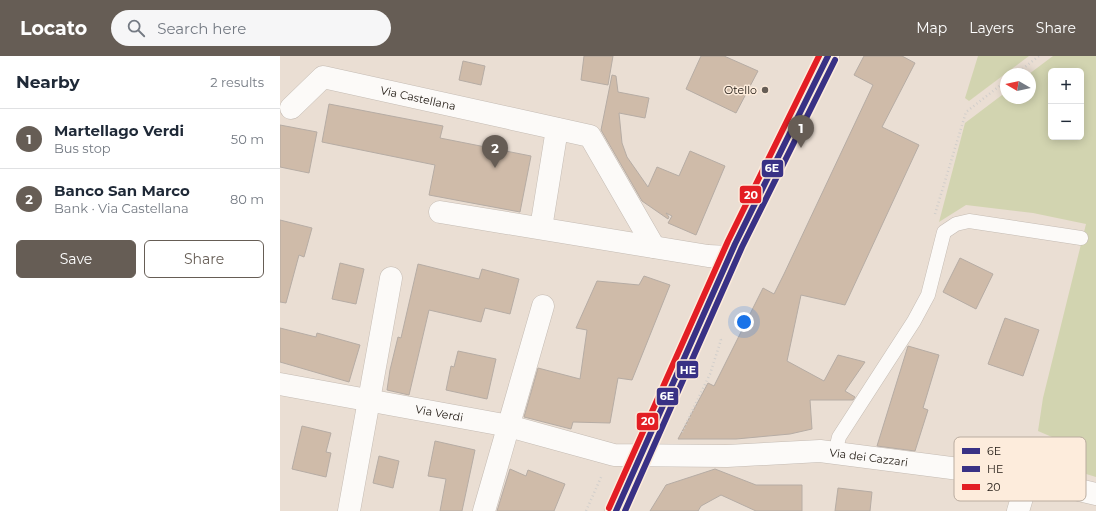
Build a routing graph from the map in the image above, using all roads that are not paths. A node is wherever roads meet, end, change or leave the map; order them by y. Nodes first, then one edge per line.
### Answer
1 (828, 56) edge
2 (291, 108) dead end
3 (557, 129) junction
4 (440, 212) dead end
5 (540, 228) junction
6 (1081, 238) dead end
7 (654, 248) junction
8 (729, 257) junction
9 (391, 278) dead end
10 (543, 306) dead end
11 (280, 384) edge
12 (369, 400) junction
13 (509, 426) junction
14 (835, 453) junction
15 (640, 456) junction
16 (954, 468) edge
17 (1086, 492) edge
18 (1096, 494) edge
19 (1021, 501) edge
20 (349, 511) edge
21 (484, 511) edge
22 (616, 511) edge
23 (1018, 511) edge

1 - 8 street
2 - 3 street, Via Castellana
3 - 5 street
3 - 7 street, Via Castellana
4 - 5 street
5 - 7 street
6 - 14 lane
7 - 8 street
8 - 15 street
9 - 12 street
10 - 13 street
11 - 12 street, Via Verdi
12 - 13 street, Via Verdi
12 - 20 street
13 - 15 street, Via Verdi
13 - 21 street
14 - 15 street, Via dei Cazzari
14 - 16 street, Via dei Cazzari
15 - 22 street
17 - 18 street, Via dei Cazzari
19 - 23 street

